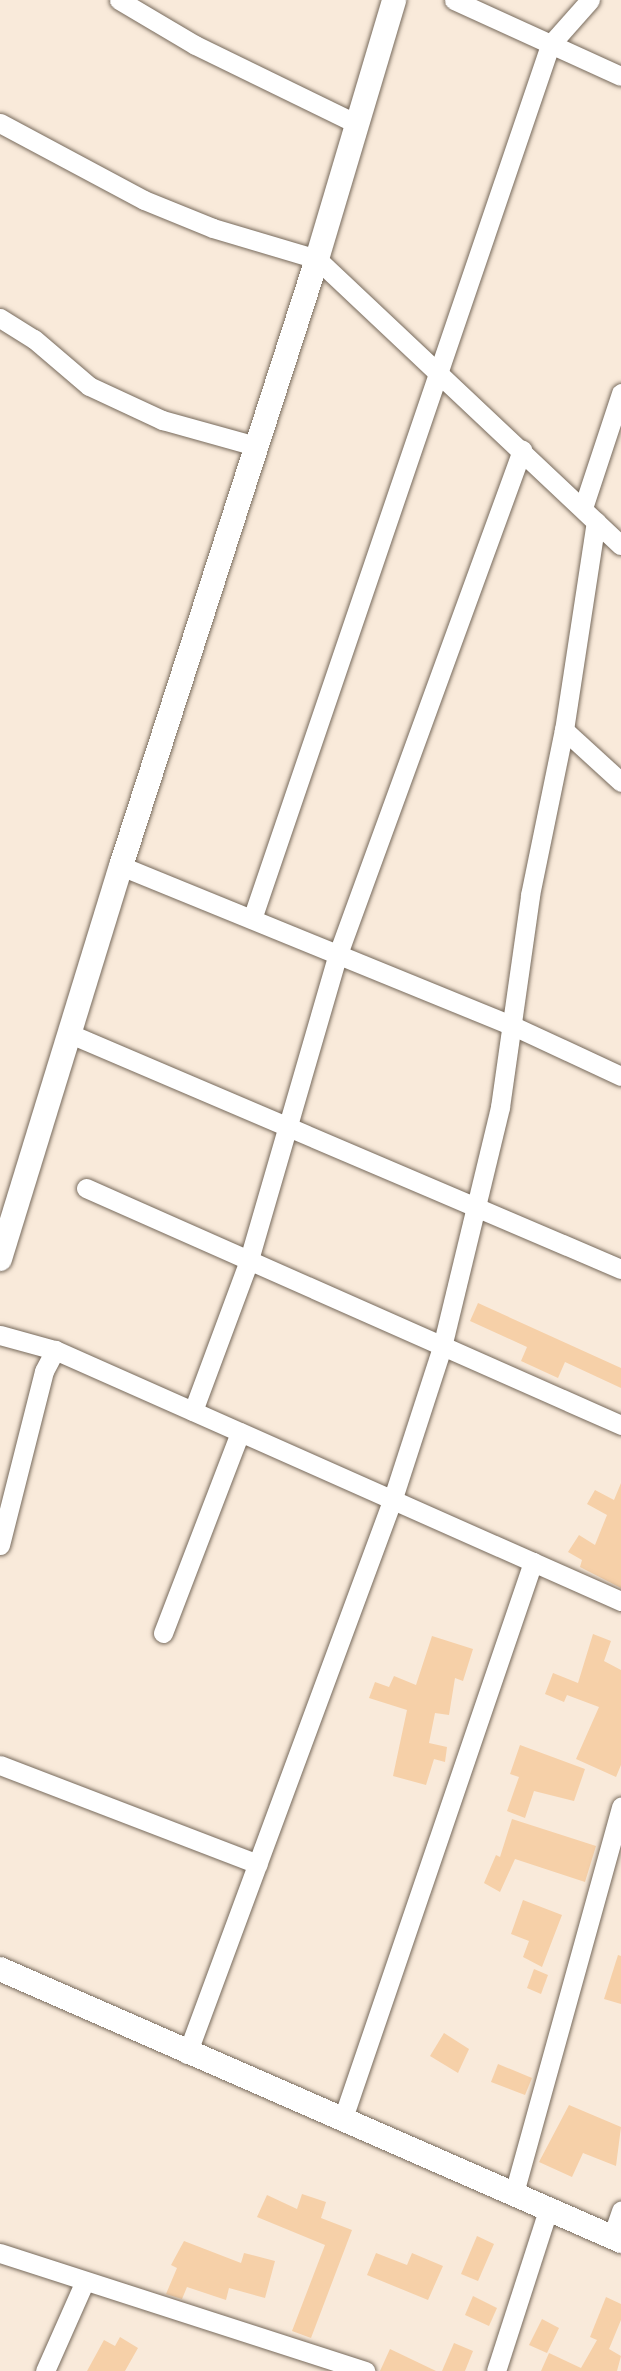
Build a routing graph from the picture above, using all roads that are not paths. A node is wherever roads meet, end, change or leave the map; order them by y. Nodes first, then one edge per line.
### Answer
1 (119, 0) edge
2 (394, 0) edge
3 (454, 0) edge
4 (590, 0) edge
5 (550, 45) junction
6 (621, 76) edge
7 (0, 123) edge
8 (357, 124) junction
9 (317, 259) junction
10 (0, 318) edge
11 (439, 371) junction
12 (621, 393) edge
13 (256, 446) junction
14 (522, 450) junction
15 (589, 514) junction
16 (621, 545) edge
17 (564, 730) junction
18 (621, 782) edge
19 (121, 866) junction
20 (252, 919) junction
21 (338, 954) junction
22 (509, 1024) junction
23 (68, 1033) junction
24 (621, 1076) edge
25 (286, 1124) junction
26 (86, 1188) dead end
27 (479, 1206) junction
28 (0, 1259) edge
29 (248, 1263) junction
30 (621, 1269) edge
31 (0, 1335) edge
32 (442, 1347) junction
33 (55, 1350) junction
34 (193, 1411) junction
35 (621, 1425) edge
36 (240, 1432) junction
37 (393, 1498) junction
38 (0, 1545) edge
39 (533, 1562) junction
40 (621, 1601) edge
41 (163, 1633) dead end
42 (0, 1765) edge
43 (621, 1807) edge
44 (258, 1864) junction
45 (0, 1969) edge
46 (187, 2054) junction
47 (342, 2120) junction
48 (513, 2193) junction
49 (548, 2210) junction
50 (621, 2211) edge
51 (617, 2239) edge
52 (0, 2253) edge
53 (84, 2283) junction
54 (45, 2371) edge
55 (365, 2371) edge
56 (496, 2371) edge

1 - 8 street
2 - 8 main road
3 - 5 street
4 - 5 street
5 - 6 street
5 - 11 street
7 - 9 street
8 - 9 main road
9 - 11 street
9 - 13 main road
10 - 13 street
11 - 14 street
11 - 20 street
12 - 15 street
13 - 19 main road
14 - 15 street
14 - 21 street
15 - 16 street
15 - 17 street
17 - 18 street
17 - 22 street
19 - 20 street
19 - 23 main road
20 - 21 street
21 - 22 street
21 - 25 street
22 - 24 street
22 - 27 street
23 - 25 street
23 - 28 main road
25 - 27 street
25 - 29 street
26 - 29 street
27 - 30 street
27 - 32 street
29 - 32 street
29 - 34 street
31 - 33 street
32 - 35 street
32 - 37 street
33 - 34 street
33 - 38 street
34 - 36 street
36 - 37 street
36 - 41 street
37 - 39 street
37 - 44 street
39 - 40 street
39 - 47 street
42 - 44 street
43 - 48 street
44 - 46 street
45 - 46 main road
46 - 47 main road
47 - 48 main road
48 - 49 main road
49 - 51 main road
49 - 56 street
50 - 51 street
52 - 53 street
53 - 54 street
53 - 55 street

